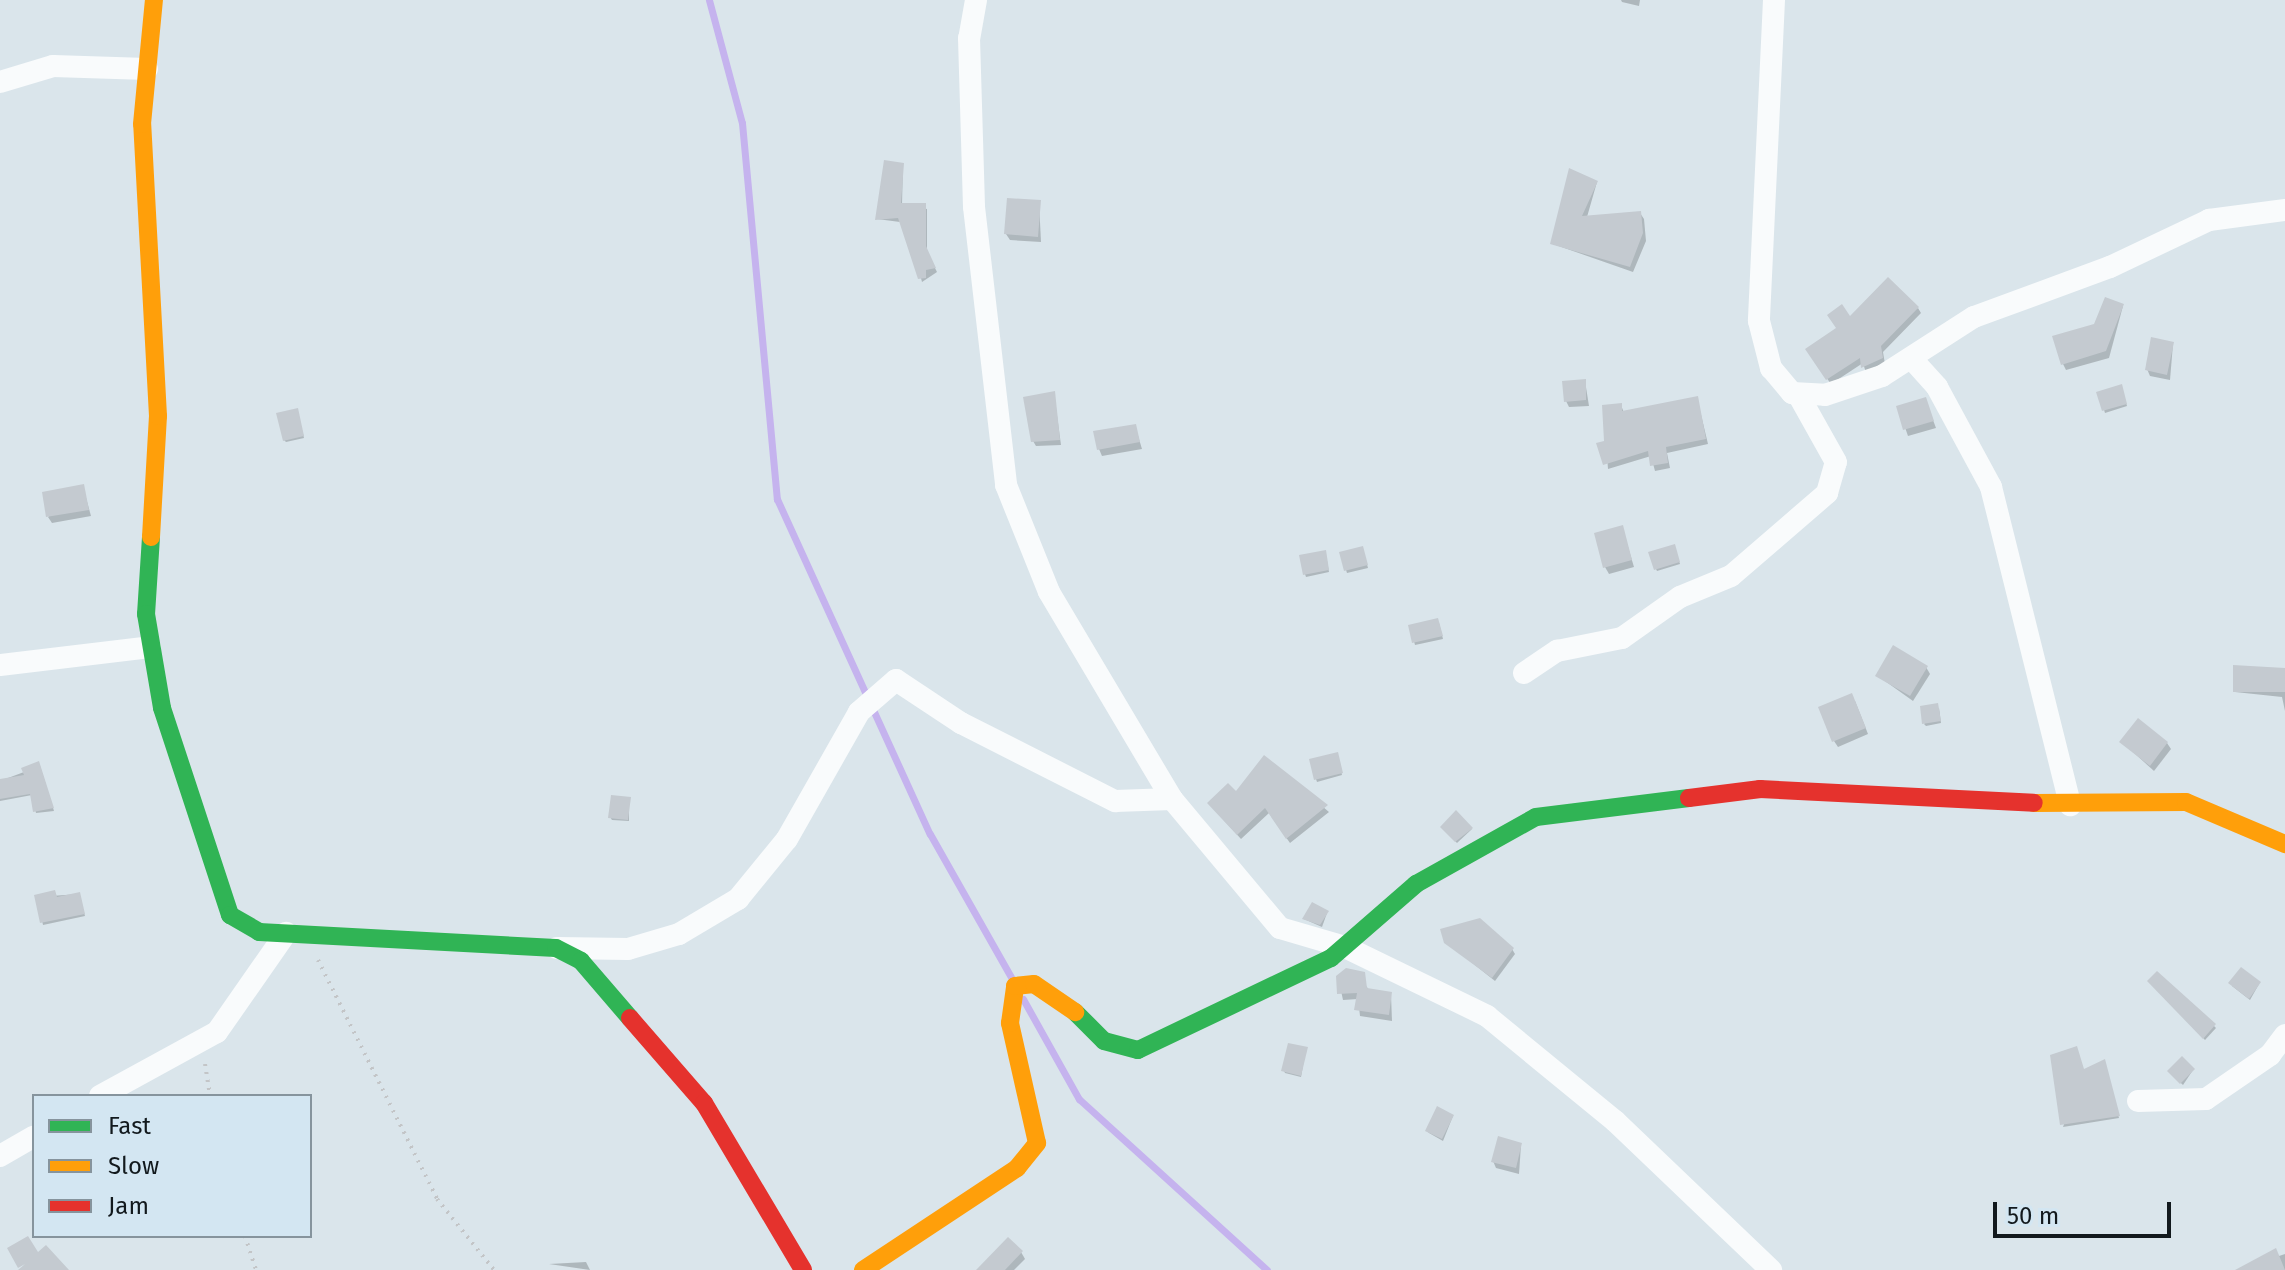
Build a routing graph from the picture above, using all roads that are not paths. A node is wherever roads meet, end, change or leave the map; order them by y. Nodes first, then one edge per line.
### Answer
1 (154, 0) edge
2 (976, 0) edge
3 (1774, 0) edge
4 (147, 69) junction
5 (0, 82) edge
6 (2285, 210) edge
7 (1911, 358) junction
8 (1799, 396) junction
9 (150, 647) junction
10 (0, 665) edge
11 (1524, 673) dead end
12 (1172, 799) junction
13 (2070, 805) junction
14 (2285, 844) edge
15 (295, 934) junction
16 (1345, 947) junction
17 (556, 948) junction
18 (2285, 1035) edge
19 (104, 1094) edge
20 (2138, 1101) dead end
21 (32, 1137) edge
22 (0, 1156) edge
23 (803, 1270) edge
24 (863, 1270) edge
25 (1771, 1270) edge

1 - 4 street
2 - 12 street
3 - 8 street
4 - 5 street
4 - 9 street
6 - 7 street
7 - 8 street
7 - 13 street
8 - 11 street
9 - 10 street
9 - 15 street
12 - 16 street
12 - 17 street
13 - 14 street
13 - 16 street
15 - 17 street
15 - 19 street
16 - 24 street
16 - 25 street
17 - 23 street
18 - 20 street
21 - 22 street

